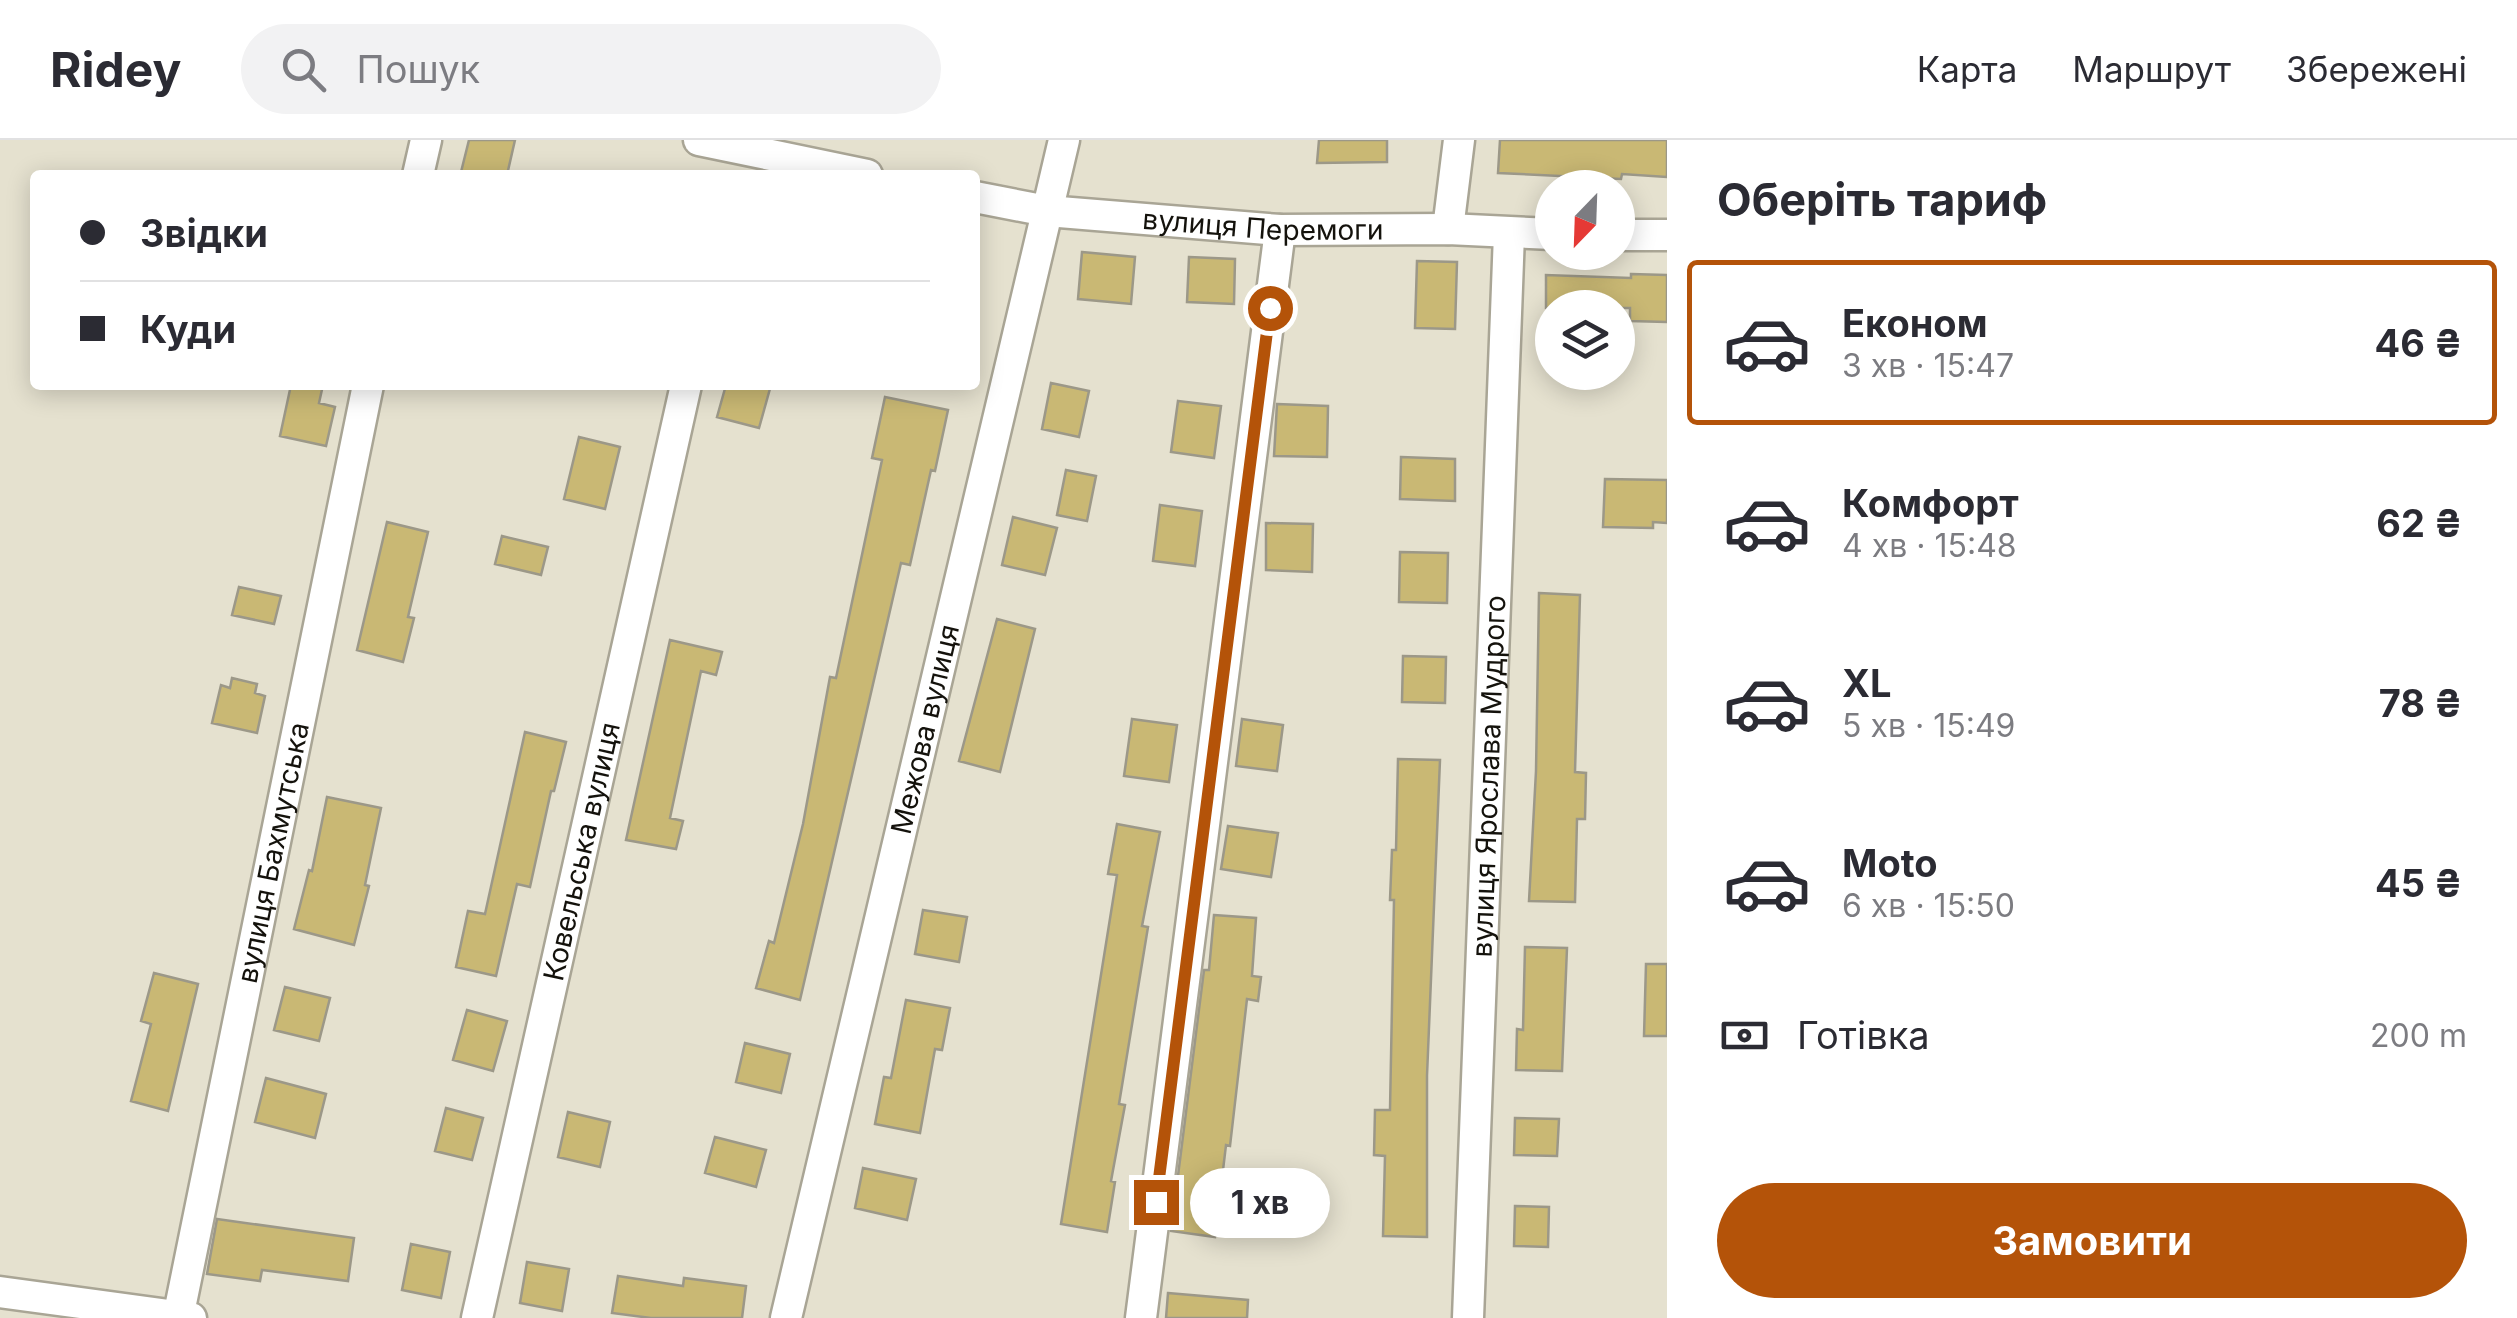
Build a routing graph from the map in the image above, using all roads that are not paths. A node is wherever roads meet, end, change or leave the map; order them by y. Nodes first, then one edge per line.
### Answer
1 (426, 140) edge
2 (699, 140) edge
3 (1064, 140) edge
4 (1459, 140) edge
5 (737, 155) edge
6 (419, 170) edge
7 (834, 170) edge
8 (980, 197) edge
9 (1047, 211) junction
10 (1448, 228) junction
11 (1280, 230) junction
12 (1509, 234) junction
13 (1535, 234) edge
14 (1635, 234) edge
15 (1667, 235) edge
16 (367, 390) edge
17 (685, 390) edge
18 (0, 1292) edge
19 (182, 1318) edge
20 (478, 1318) edge
21 (786, 1318) edge
22 (1141, 1318) edge
23 (1468, 1318) edge

1 - 6 street
2 - 5 street
3 - 9 street, Межова вулиця
4 - 10 street
5 - 7 street
8 - 9 street, вулиця Перемоги
9 - 11 street, вулиця Перемоги
9 - 21 street, Межова вулиця
10 - 11 street, вулиця Перемоги
10 - 12 street, вулиця Перемоги
11 - 22 street
12 - 13 street, вулиця Перемоги
12 - 23 street, вулиця Ярослава Мудрого
14 - 15 street
16 - 19 street, вулиця Бахмутська
17 - 20 street, Ковельська вулиця
18 - 19 street

